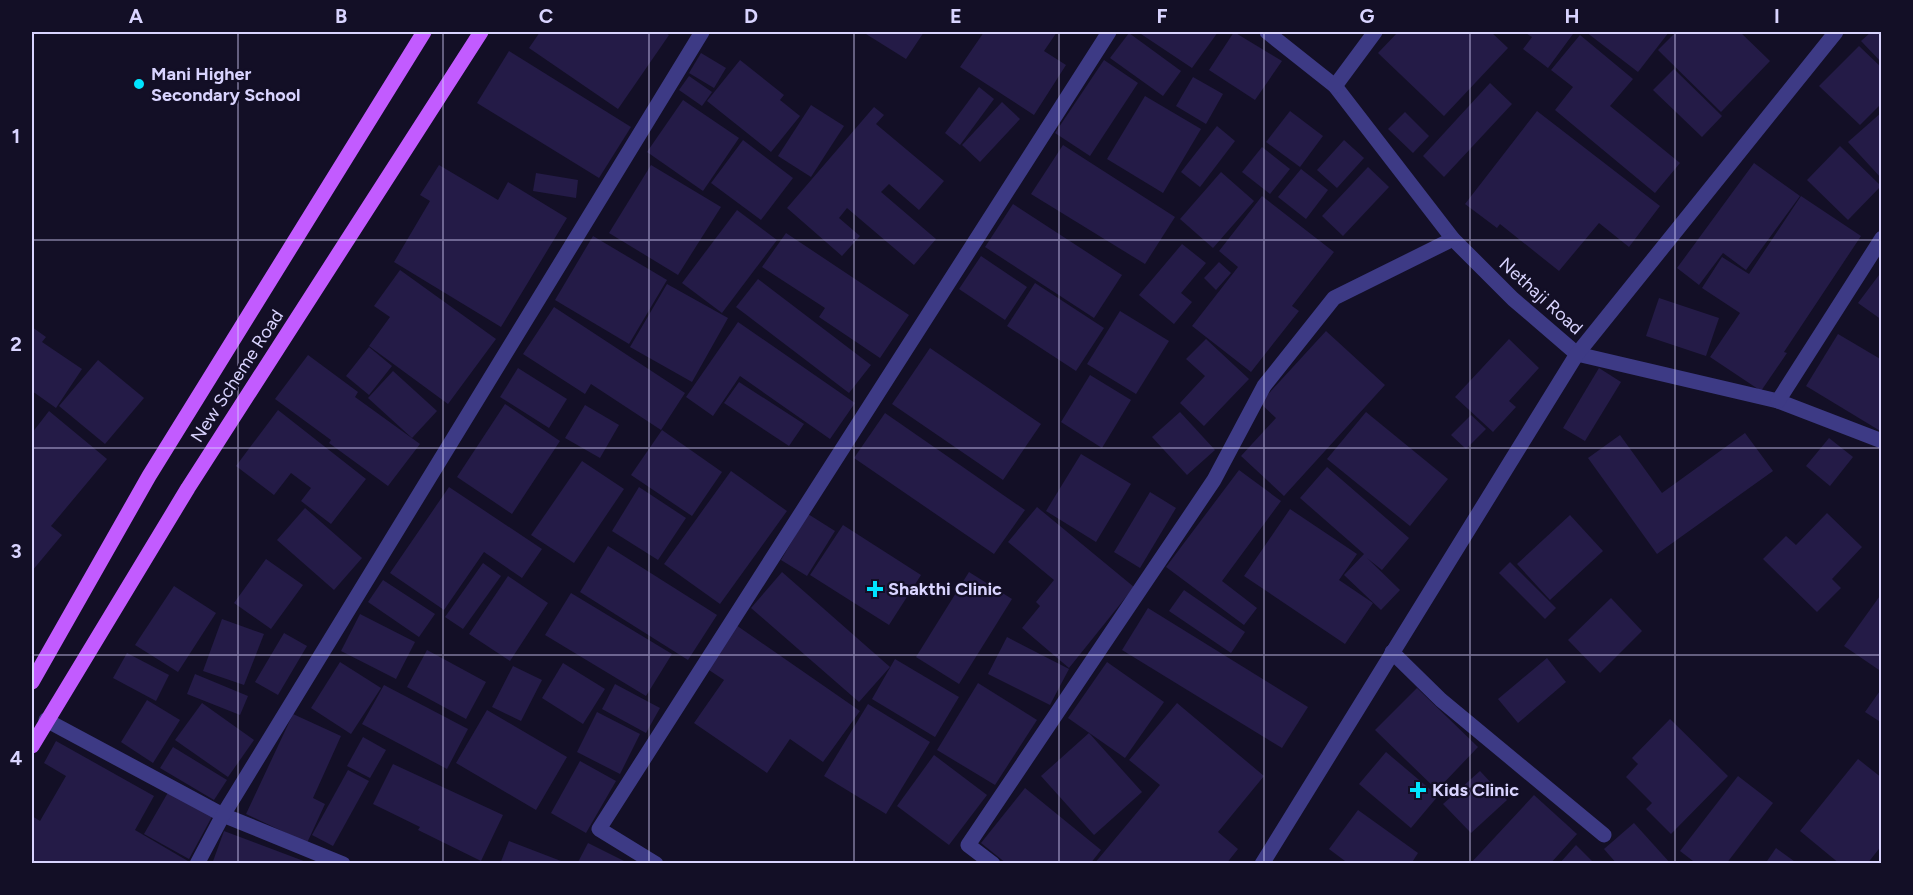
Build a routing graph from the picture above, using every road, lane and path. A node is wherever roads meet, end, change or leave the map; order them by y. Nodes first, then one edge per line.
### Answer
1 (424, 32) edge
2 (481, 32) edge
3 (702, 32) edge
4 (1109, 32) edge
5 (1267, 32) edge
6 (1375, 32) edge
7 (1836, 32) edge
8 (1335, 86) junction
9 (1454, 238) junction
10 (1881, 238) edge
11 (1577, 354) junction
12 (1778, 401) junction
13 (1881, 441) edge
14 (1392, 652) junction
15 (32, 682) edge
16 (46, 720) junction
17 (32, 746) edge
18 (223, 815) junction
19 (1604, 835) dead end
20 (197, 864) edge
21 (344, 864) edge
22 (656, 864) edge
23 (993, 864) edge
24 (1262, 864) edge

1 - 15 main road, New Scheme Road
2 - 16 main road, New Scheme Road
3 - 18 street
4 - 22 street
5 - 8 street, Nethaji Road
6 - 8 street
7 - 11 street
8 - 9 street, Nethaji Road
9 - 11 street, Nethaji Road
9 - 23 street
10 - 12 street
11 - 12 street, Nethaji Road
11 - 14 street
12 - 13 street, Nethaji Road
14 - 19 street
14 - 24 street
16 - 17 main road, New Scheme Road
16 - 18 street
18 - 20 street
18 - 21 street

